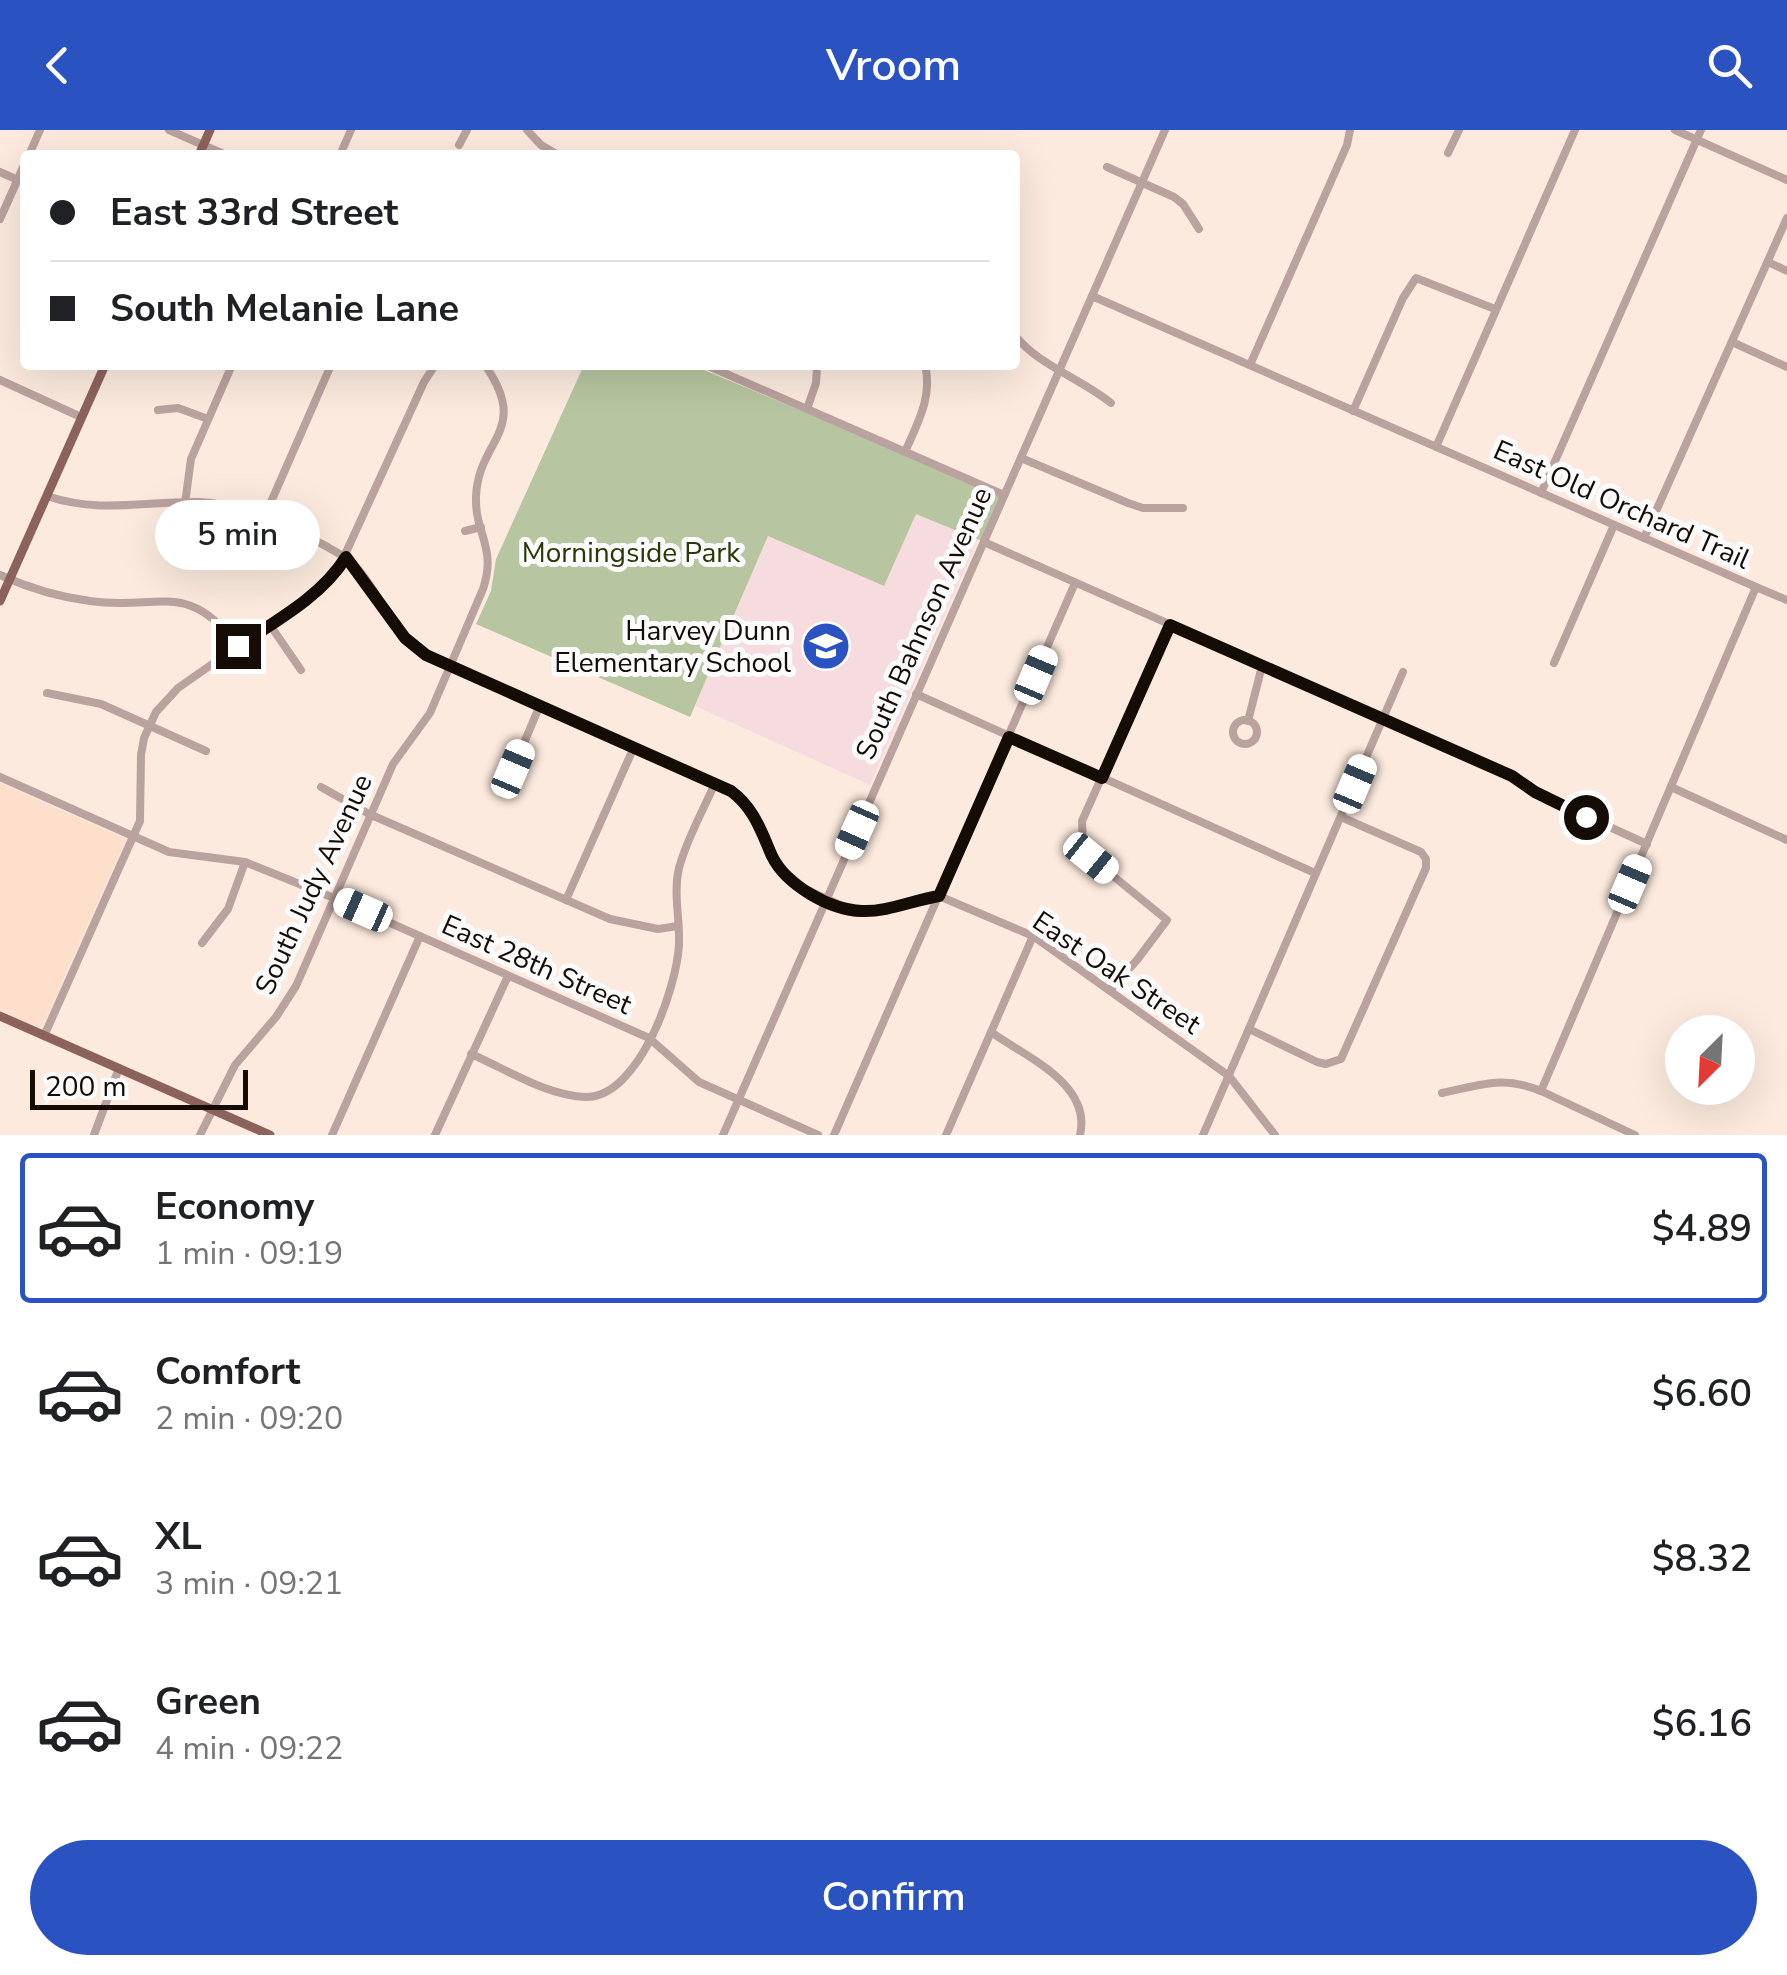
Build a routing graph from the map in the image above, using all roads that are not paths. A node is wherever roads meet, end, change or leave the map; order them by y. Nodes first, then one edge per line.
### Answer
1 (169, 130) edge
2 (210, 130) edge
3 (467, 130) edge
4 (527, 130) edge
5 (1165, 130) edge
6 (1350, 130) edge
7 (1459, 130) edge
8 (1574, 130) edge
9 (1675, 130) edge
10 (1698, 135) edge
11 (459, 145) dead end
12 (201, 150) edge
13 (550, 150) edge
14 (1448, 153) dead end
15 (1107, 168) dead end
16 (0, 172) edge
17 (20, 175) edge
18 (18, 180) junction
19 (1787, 180) edge
20 (1142, 182) junction
21 (1787, 218) edge
22 (0, 219) edge
23 (1198, 228) dead end
24 (1768, 262) junction
25 (1787, 271) edge
26 (1092, 296) junction
27 (1496, 309) junction
28 (1020, 341) edge
29 (1732, 342) junction
30 (1250, 365) junction
31 (1060, 368) junction
32 (1787, 368) edge
33 (102, 370) edge
34 (230, 370) edge
35 (329, 370) edge
36 (432, 370) edge
37 (488, 370) edge
38 (717, 370) edge
39 (817, 370) edge
40 (926, 370) edge
41 (0, 380) edge
42 (1111, 403) dead end
43 (807, 409) junction
44 (158, 410) dead end
45 (1354, 410) junction
46 (82, 417) junction
47 (208, 419) junction
48 (1436, 447) junction
49 (906, 452) junction
50 (1020, 458) junction
51 (1541, 493) junction
52 (46, 496) junction
53 (1004, 496) junction
54 (185, 503) junction
55 (1182, 508) dead end
56 (264, 518) junction
57 (1614, 525) junction
58 (481, 527) junction
59 (464, 531) dead end
60 (1644, 538) junction
61 (984, 542) junction
62 (346, 557) junction
63 (5, 577) edge
64 (1075, 583) junction
65 (1756, 587) junction
66 (1787, 600) edge
67 (0, 601) edge
68 (270, 625) junction
69 (1170, 625) junction
70 (238, 646) junction
71 (1554, 663) dead end
72 (449, 665) junction
73 (1262, 666) junction
74 (301, 670) dead end
75 (1403, 672) dead end
76 (47, 693) dead end
77 (916, 694) junction
78 (540, 706) junction
79 (1383, 718) junction
80 (1248, 720) dead end
81 (150, 725) junction
82 (1009, 737) junction
83 (634, 746) junction
84 (206, 751) dead end
85 (513, 769) dead end
86 (0, 777) edge
87 (1102, 778) junction
88 (715, 783) junction
89 (1671, 786) junction
90 (321, 787) dead end
91 (369, 814) junction
92 (1342, 817) junction
93 (134, 836) junction
94 (1787, 840) edge
95 (1646, 844) junction
96 (244, 862) junction
97 (1316, 873) junction
98 (939, 896) junction
99 (334, 898) junction
100 (566, 900) junction
101 (826, 900) junction
102 (678, 926) junction
103 (420, 936) junction
104 (1033, 936) junction
105 (202, 943) dead end
106 (508, 976) junction
107 (1110, 990) junction
108 (0, 1016) edge
109 (1249, 1030) junction
110 (991, 1032) junction
111 (44, 1036) junction
112 (649, 1038) junction
113 (471, 1054) junction
114 (119, 1068) junction
115 (1229, 1076) junction
116 (1541, 1091) junction
117 (1442, 1093) dead end
118 (738, 1100) junction
119 (212, 1109) junction
120 (94, 1135) edge
121 (200, 1135) edge
122 (270, 1135) edge
123 (332, 1135) edge
124 (435, 1135) edge
125 (723, 1135) edge
126 (818, 1135) edge
127 (834, 1135) edge
128 (946, 1135) edge
129 (1080, 1135) edge
130 (1202, 1135) edge
131 (1275, 1135) edge
132 (1636, 1135) edge

1 - 12 street
2 - 12 main road
3 - 11 street
4 - 13 street
5 - 20 street, South Bahnson Avenue
6 - 30 street
7 - 14 street
8 - 27 street
9 - 10 street
10 - 19 street
10 - 51 street
15 - 20 street
16 - 18 street
17 - 18 street
18 - 22 street
20 - 23 street
20 - 26 street, South Bahnson Avenue
21 - 24 street
24 - 25 street
24 - 29 street
26 - 30 street, East Old Orchard Trail
26 - 31 street, South Bahnson Avenue
27 - 45 street
27 - 48 street
28 - 31 street
29 - 32 street
29 - 60 street
30 - 45 street, East Old Orchard Trail
31 - 42 street
31 - 50 street, South Bahnson Avenue
33 - 46 main road
34 - 47 street
35 - 56 street
36 - 62 street
37 - 58 street, South Judy Avenue
38 - 43 street
39 - 43 street
40 - 49 street
41 - 46 street
43 - 49 street
44 - 47 street
45 - 48 street, East Old Orchard Trail
46 - 52 main road
47 - 54 street
48 - 51 street, East Old Orchard Trail
49 - 53 street
50 - 53 street, South Bahnson Avenue
50 - 55 street
51 - 57 street, East Old Orchard Trail
52 - 54 street
52 - 63 main road
53 - 61 street, South Bahnson Avenue
54 - 56 street
56 - 62 street
57 - 60 street, East Old Orchard Trail
57 - 71 street
58 - 59 street
58 - 72 street, South Judy Avenue
60 - 65 street, East Old Orchard Trail
61 - 64 street
61 - 77 street, South Bahnson Avenue
62 - 68 street
62 - 72 street
63 - 67 main road
63 - 70 street
64 - 69 street
64 - 82 street
65 - 66 street
65 - 89 street, East Old Orchard Trail
68 - 70 street
68 - 74 street
69 - 73 street
69 - 87 street
70 - 81 street
72 - 78 street
72 - 91 street, South Judy Avenue
73 - 79 street
73 - 80 street
75 - 79 street
76 - 81 street
77 - 82 street
77 - 101 street, South Bahnson Avenue
78 - 83 street
78 - 85 street
79 - 92 street
79 - 95 street
81 - 84 street
81 - 93 street
82 - 87 street
82 - 98 street
83 - 88 street
83 - 100 street
86 - 93 street, East 28th Street
87 - 97 street
87 - 107 street
88 - 101 street
88 - 102 street
89 - 94 street
89 - 95 street, East Old Orchard Trail
90 - 91 street
91 - 99 street, South Judy Avenue
91 - 100 street
92 - 97 street
92 - 109 street
93 - 96 street, East 28th Street
93 - 111 street
95 - 116 street, East Old Orchard Trail
96 - 99 street, East 28th Street
96 - 105 street
97 - 109 street
98 - 101 street
98 - 104 street, East Oak Street
98 - 127 street
99 - 103 street, East 28th Street
99 - 119 street, South Judy Avenue
100 - 102 street
101 - 118 street, South Bahnson Avenue
102 - 112 street
103 - 106 street, East 28th Street
103 - 123 street
104 - 107 street, East Oak Street
104 - 110 street
106 - 112 street, East 28th Street
106 - 113 street
107 - 115 street, East Oak Street
108 - 111 main road
109 - 115 street
110 - 128 street
110 - 129 street
111 - 114 main road
112 - 113 street
112 - 118 street, East 28th Street
113 - 124 street
114 - 119 main road
114 - 120 street
115 - 130 street
115 - 131 street, East Oak Street
116 - 117 street
116 - 132 street
118 - 125 street, South Bahnson Avenue
118 - 126 street, East 28th Street
119 - 121 street, South Judy Avenue
119 - 122 main road

